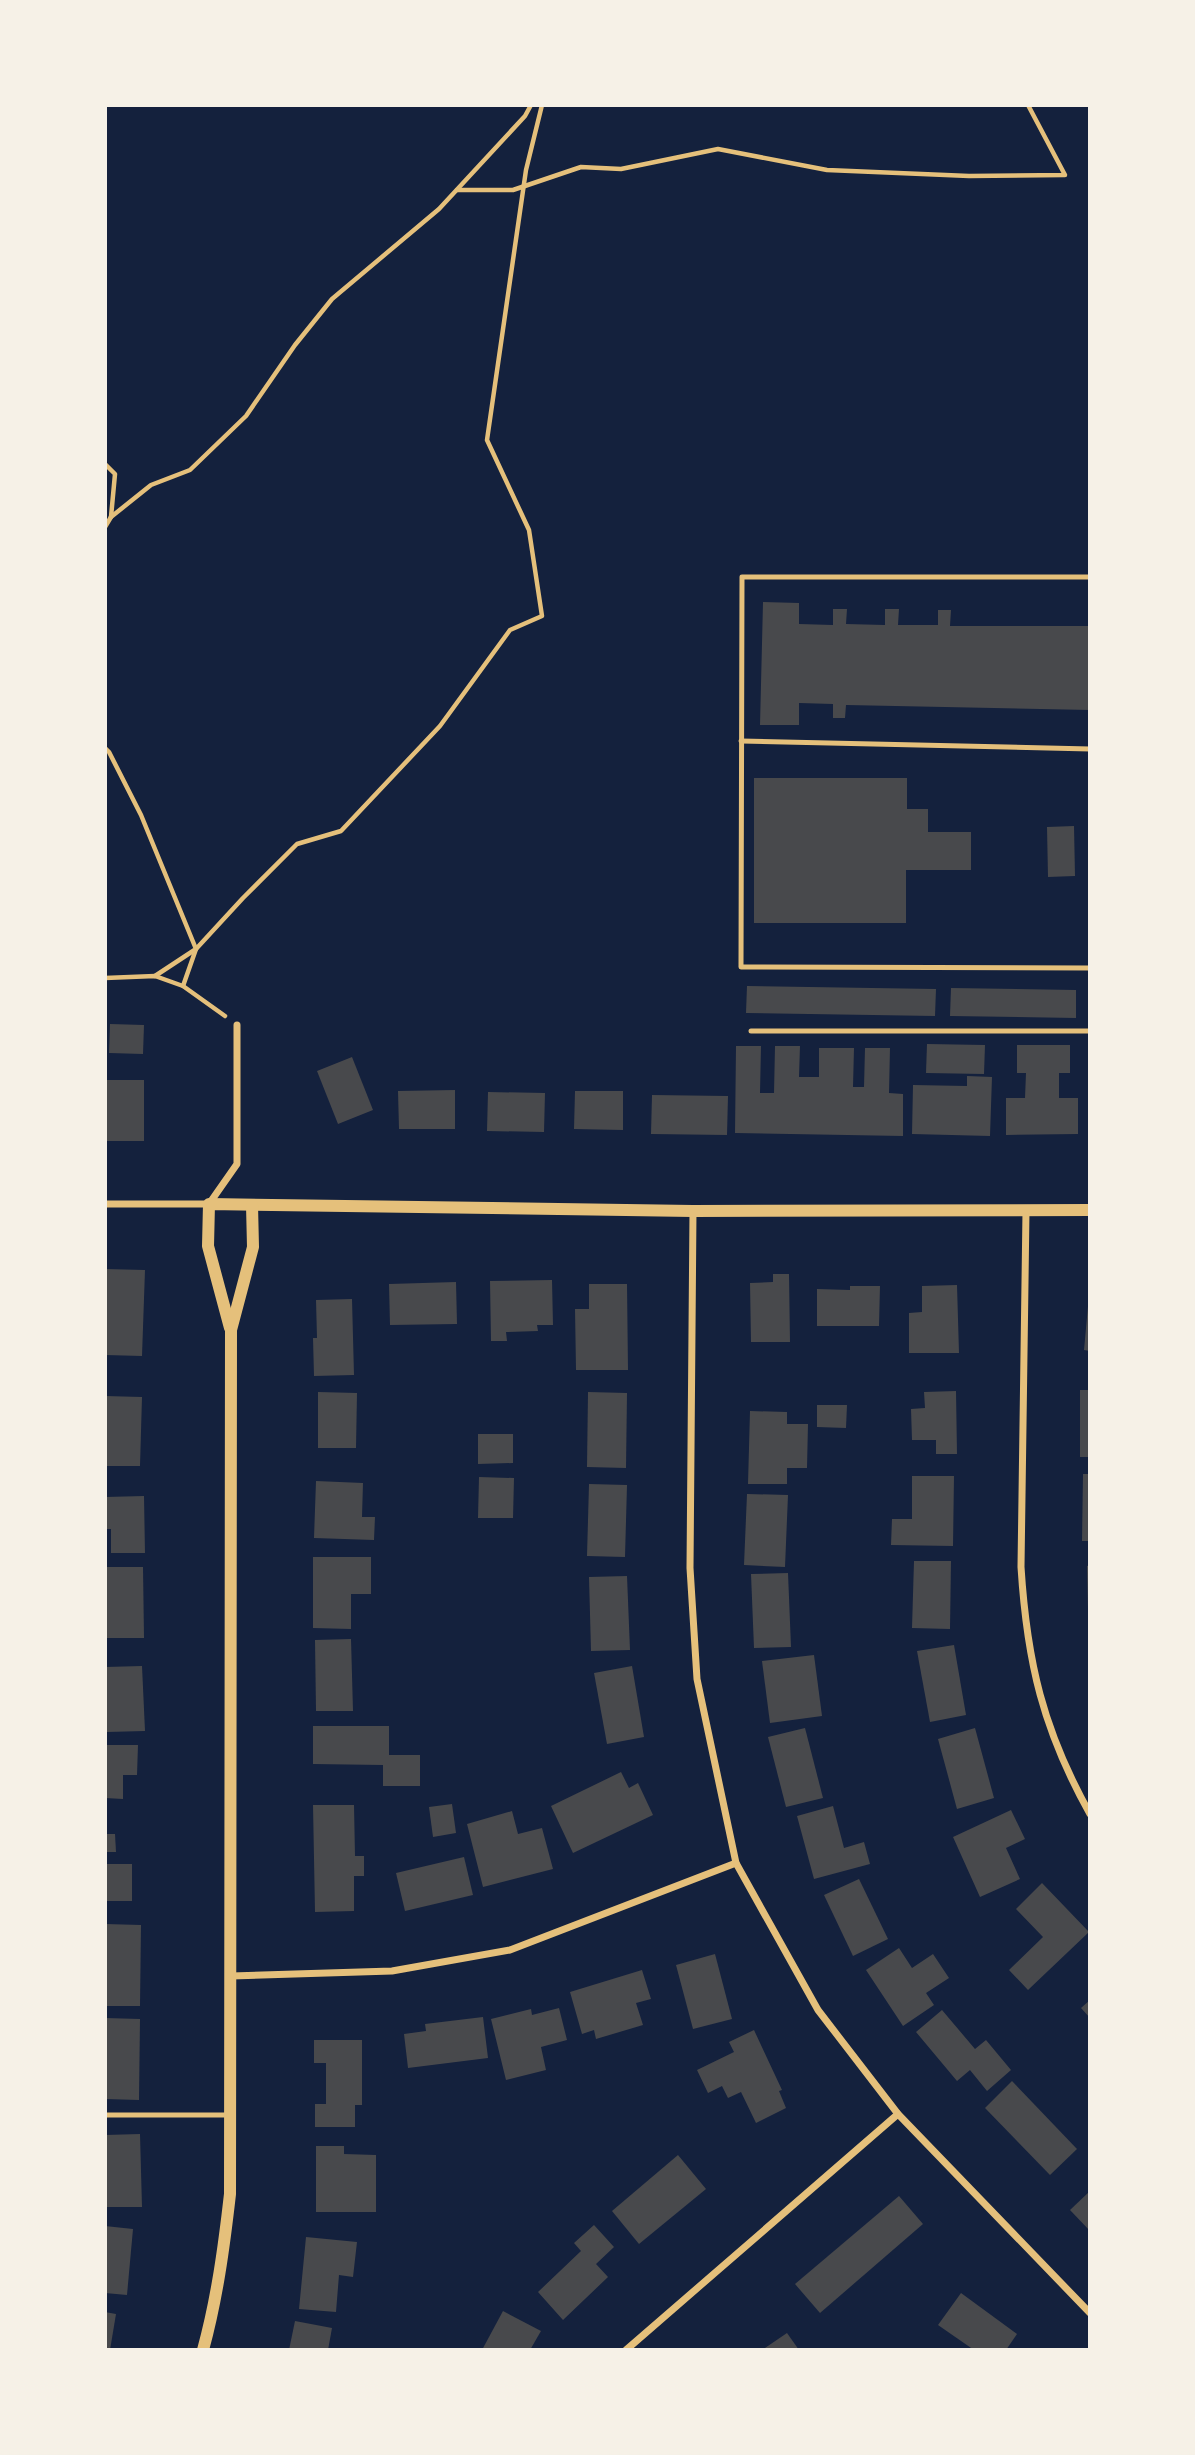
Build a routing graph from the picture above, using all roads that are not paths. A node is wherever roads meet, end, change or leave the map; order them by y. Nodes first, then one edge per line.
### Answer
1 (1090, 577) edge
2 (741, 741) junction
3 (1090, 749) edge
4 (1090, 968) edge
5 (237, 1025) road end
6 (751, 1031) dead end
7 (1090, 1031) edge
8 (105, 1204) edge
9 (209, 1204) junction
10 (252, 1205) junction
11 (1090, 1210) edge
12 (693, 1211) junction
13 (1026, 1211) junction
14 (230, 1330) junction
15 (1090, 1814) edge
16 (736, 1863) junction
17 (231, 1976) junction
18 (898, 2114) junction
19 (105, 2115) edge
20 (230, 2115) junction
21 (1090, 2313) edge
22 (204, 2350) edge
23 (626, 2350) edge

1 - 2 lane
2 - 3 lane
2 - 4 lane
5 - 9 street
6 - 7 lane
8 - 9 street
9 - 10 street
9 - 14 street
10 - 12 street
10 - 14 street
11 - 13 street
12 - 13 street
12 - 16 street
13 - 15 street
14 - 17 street
16 - 17 street
16 - 18 street
17 - 20 street
18 - 21 street
18 - 23 street
19 - 20 lane
20 - 22 street

